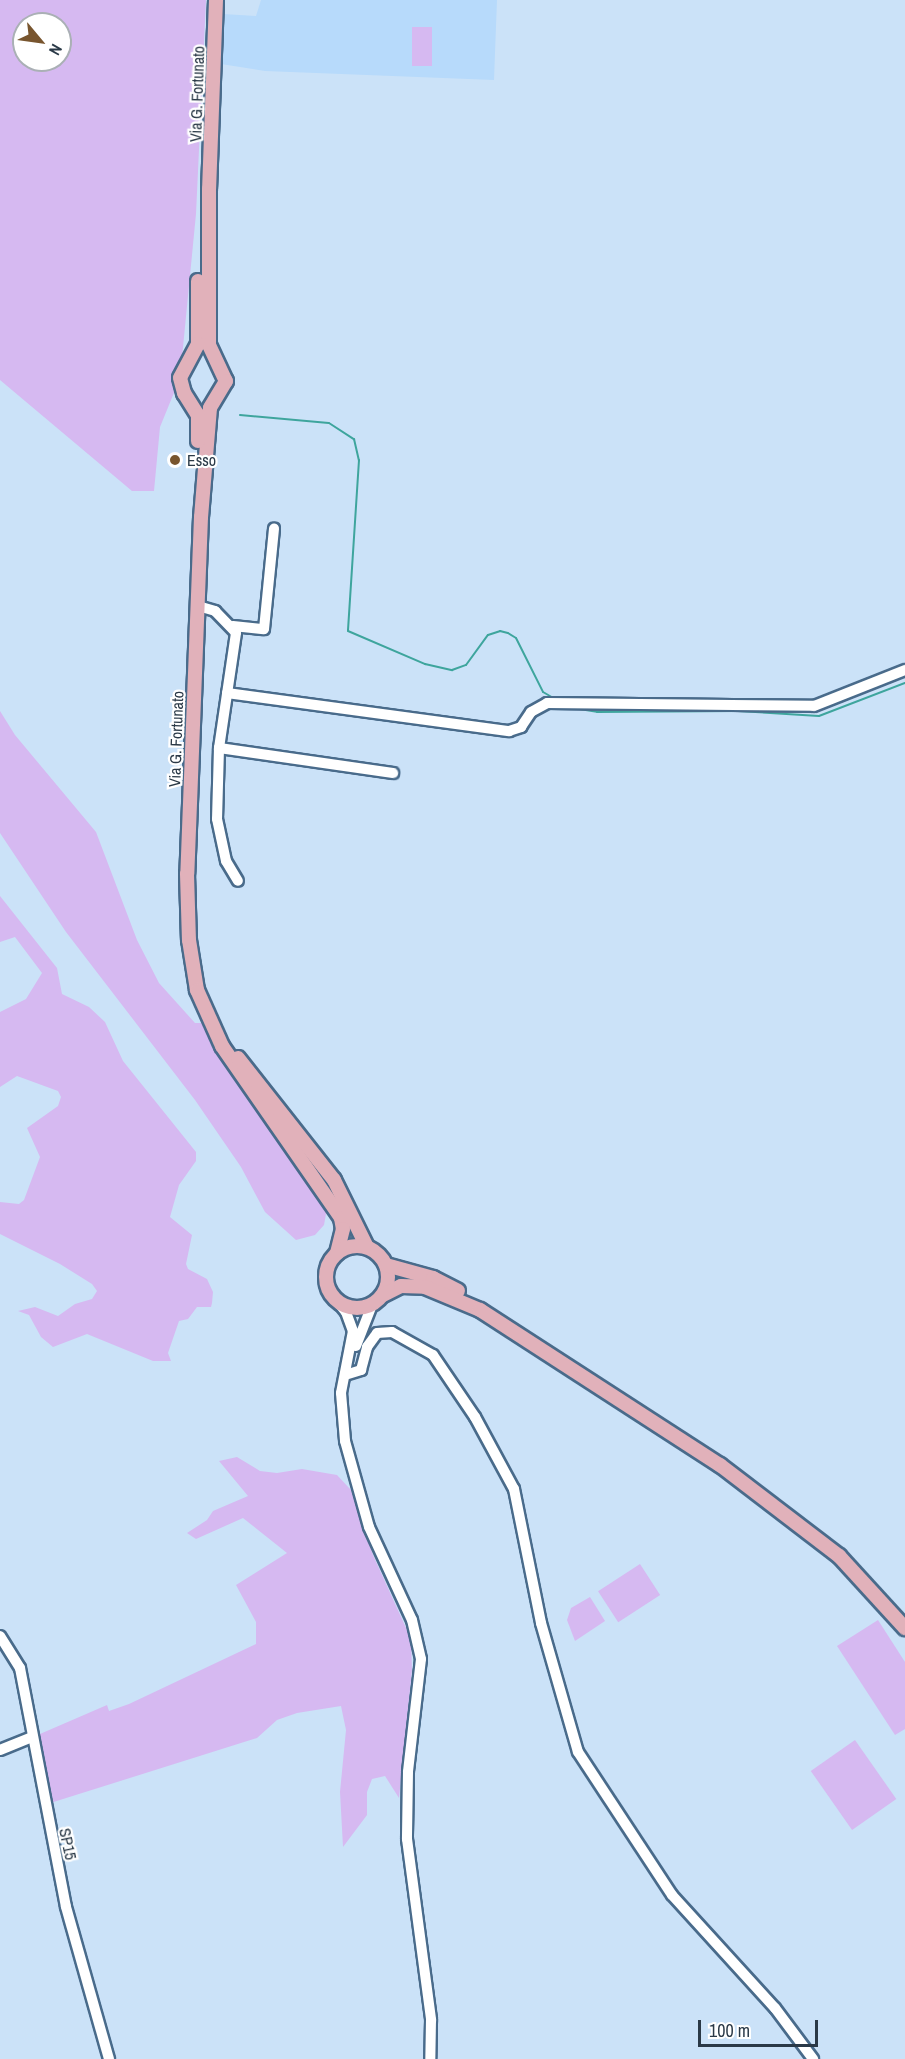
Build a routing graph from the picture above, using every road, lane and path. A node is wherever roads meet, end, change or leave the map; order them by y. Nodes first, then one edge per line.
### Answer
1 (216, 0) edge
2 (209, 189) junction
3 (216, 362) junction
4 (187, 364) junction
5 (189, 399) junction
6 (216, 400) junction
7 (201, 517) junction
8 (274, 528) dead end
9 (198, 606) junction
10 (233, 626) junction
11 (905, 670) edge
12 (227, 693) junction
13 (219, 748) junction
14 (393, 773) dead end
15 (238, 881) dead end
16 (192, 962) junction
17 (367, 1247) junction
18 (337, 1253) junction
19 (386, 1266) junction
20 (382, 1295) junction
21 (336, 1301) junction
22 (372, 1305) junction
23 (480, 1310) junction
24 (348, 1363) junction
25 (345, 1375) junction
26 (905, 1628) edge
27 (0, 1636) edge
28 (33, 1737) junction
29 (0, 1750) edge
30 (109, 2059) edge
31 (430, 2059) edge
32 (813, 2059) edge

1 - 2 main road, Via G. Fortunato
2 - 3 main road
2 - 4 main road
3 - 4 main road
3 - 6 main road
4 - 5 main road
5 - 6 main road
5 - 7 main road
6 - 7 main road
7 - 9 main road, Via G. Fortunato
8 - 10 street
9 - 10 street
9 - 16 main road, Via G. Fortunato
10 - 12 street
11 - 12 street
12 - 13 street
13 - 14 street
13 - 15 street
16 - 17 main road, Via G. Fortunato
16 - 18 main road, Via G. Fortunato
17 - 18 main road
17 - 19 main road
18 - 21 main road
19 - 20 main road
19 - 23 main road
20 - 22 main road
20 - 23 main road
21 - 22 main road
21 - 24 street
22 - 24 street
23 - 26 main road
24 - 25 street
25 - 31 street
25 - 32 street
27 - 28 street, SP15
28 - 29 street
28 - 30 street, SP15

